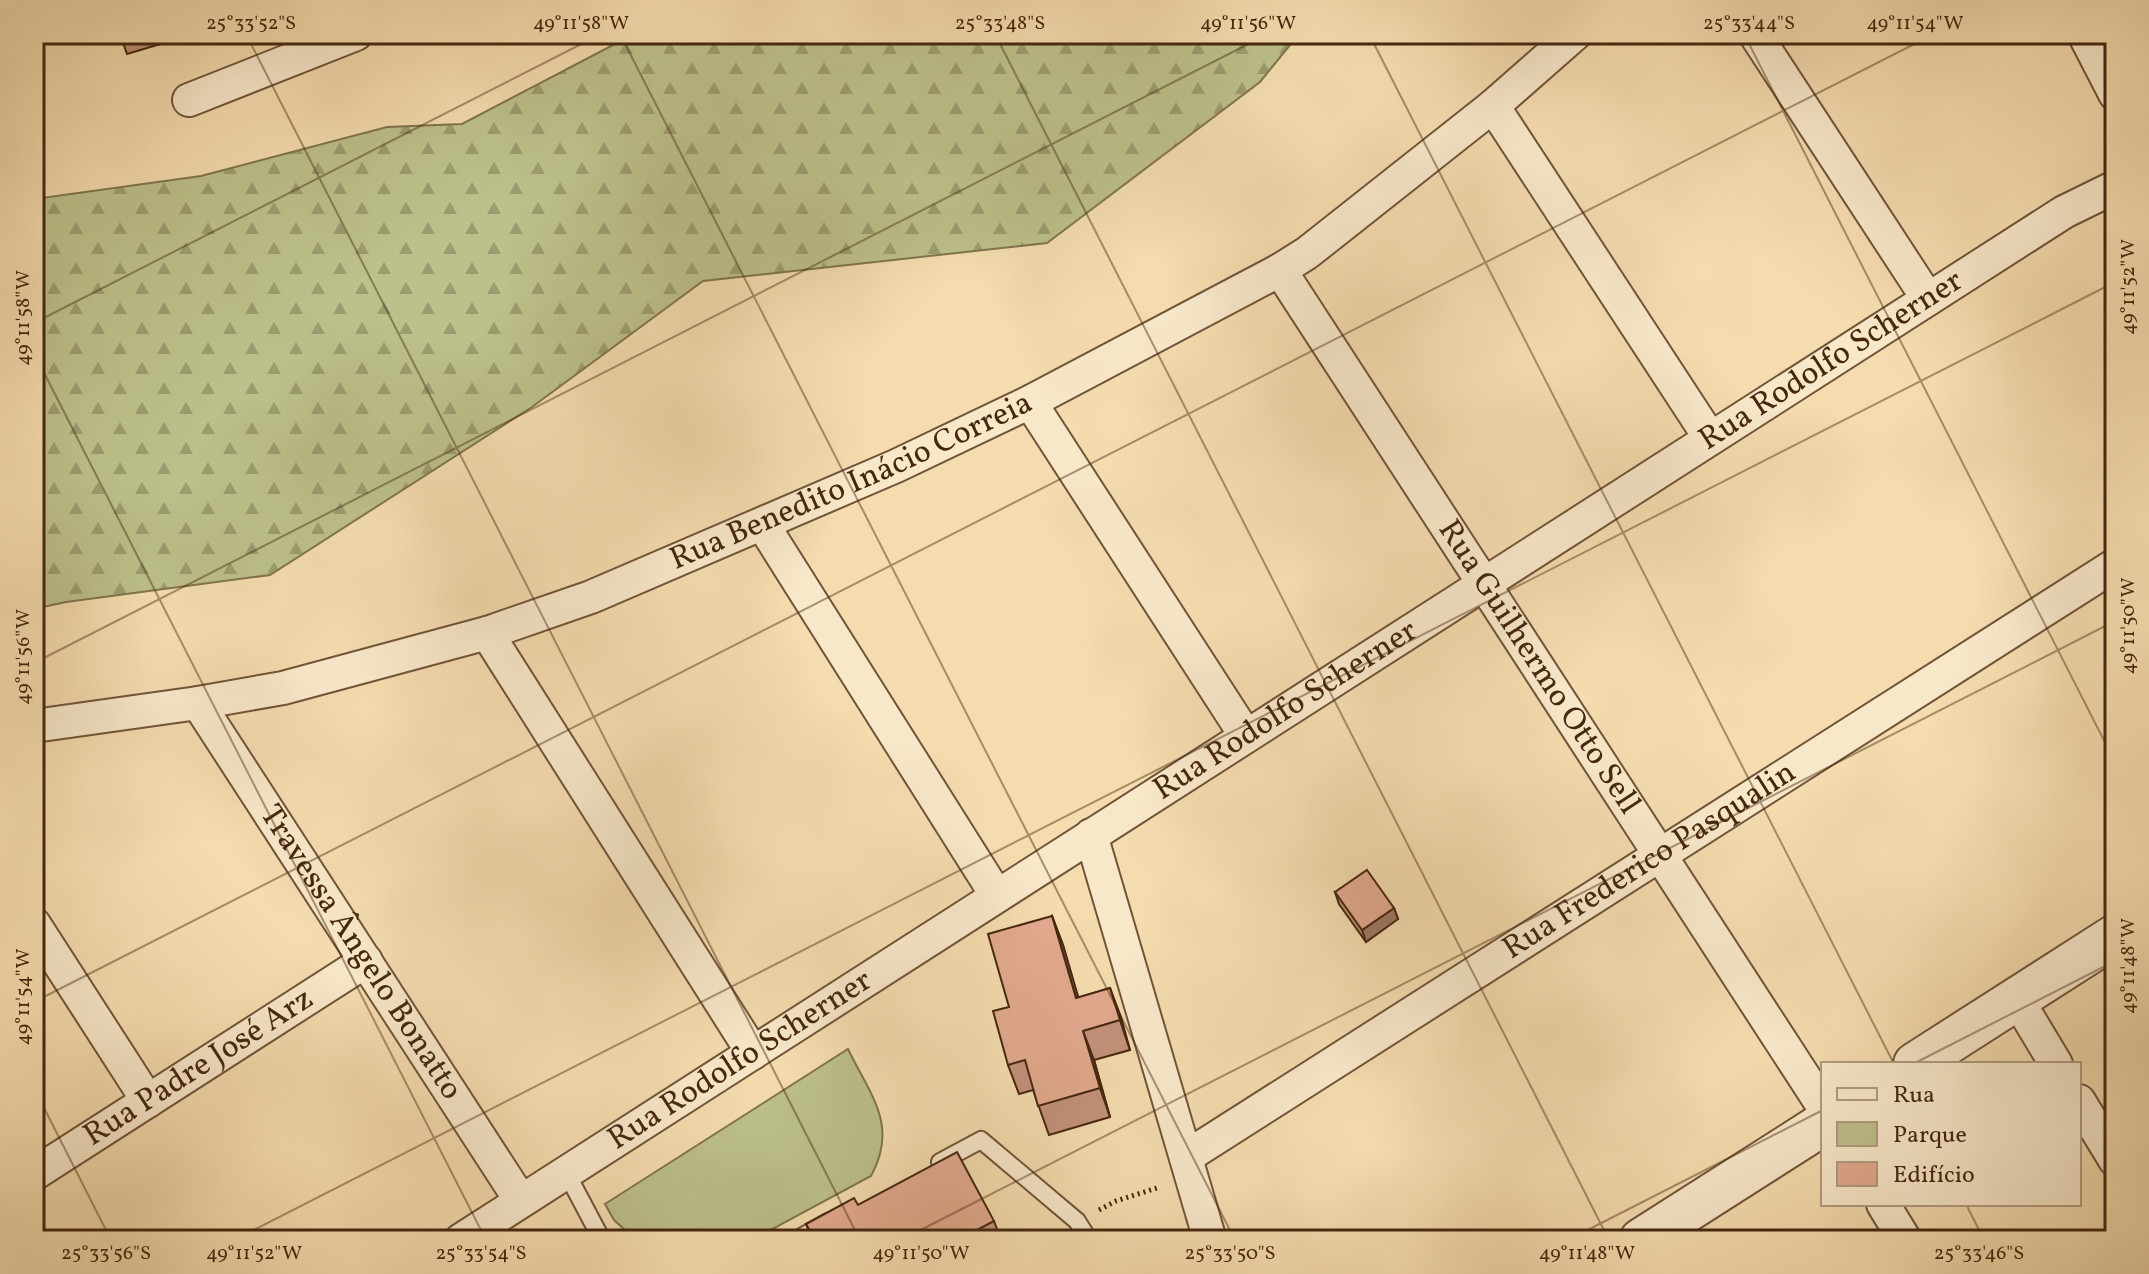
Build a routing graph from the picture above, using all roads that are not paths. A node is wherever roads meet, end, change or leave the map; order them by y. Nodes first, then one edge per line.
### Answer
1 (356, 34) edge
2 (1575, 34) edge
3 (1755, 34) edge
4 (2084, 34) edge
5 (2115, 94) edge
6 (189, 100) dead end
7 (1493, 106) junction
8 (2115, 187) edge
9 (1280, 270) junction
10 (1928, 299) junction
11 (1030, 402) junction
12 (1710, 438) junction
13 (763, 525) junction
14 (2115, 565) edge
15 (1484, 584) junction
16 (487, 633) junction
17 (198, 703) junction
18 (34, 726) edge
19 (1246, 736) junction
20 (1091, 835) junction
21 (1659, 855) junction
22 (997, 896) junction
23 (34, 924) edge
24 (2115, 936) edge
25 (366, 961) junction
26 (2017, 999) junction
27 (753, 1053) junction
28 (1918, 1062) edge
29 (2055, 1062) edge
30 (148, 1101) junction
31 (1821, 1103) edge
32 (2081, 1104) edge
33 (1821, 1125) edge
34 (2115, 1160) edge
35 (1189, 1167) junction
36 (928, 1169) edge
37 (566, 1172) junction
38 (34, 1174) edge
39 (521, 1201) junction
40 (1884, 1206) edge
41 (849, 1211) edge
42 (1650, 1238) edge
43 (461, 1240) edge
44 (602, 1240) edge
45 (796, 1240) edge
46 (1089, 1240) edge
47 (1210, 1240) edge
48 (1905, 1240) edge

1 - 6 street
2 - 7 street, Rua Benedito Inácio Correia
3 - 10 street
4 - 5 street
7 - 9 street, Rua Benedito Inácio Correia
7 - 12 street
8 - 10 street, Rua Rodolfo Scherner
9 - 11 street, Rua Benedito Inácio Correia
9 - 15 street, Rua Guilhermo Otto Sell
10 - 12 street, Rua Rodolfo Scherner
11 - 13 street, Rua Benedito Inácio Correia
11 - 19 street
12 - 15 street, Rua Rodolfo Scherner
13 - 16 street, Rua Benedito Inácio Correia
13 - 22 street
14 - 21 street, Rua Frederico Pasqualin
15 - 19 street, Rua Rodolfo Scherner
15 - 21 street, Rua Guilhermo Otto Sell
16 - 17 street, Rua Benedito Inácio Correia
16 - 27 street
17 - 18 street, Rua Benedito Inácio Correia
17 - 25 street, Travessa Ângelo Bonatto
19 - 20 street, Rua Rodolfo Scherner
20 - 22 street, Rua Rodolfo Scherner
20 - 35 street
21 - 31 street, Rua Guilhermo Otto Sell
21 - 35 street, Rua Frederico Pasqualin
22 - 27 street, Rua Rodolfo Scherner
23 - 30 street
24 - 26 street
25 - 30 street, Rua Padre José Arz
25 - 39 street, Travessa Ângelo Bonatto
26 - 28 street
26 - 29 street
27 - 37 street, Rua Rodolfo Scherner
30 - 38 street, Rua Padre José Arz
32 - 34 street
33 - 42 street
35 - 47 street
36 - 46 lane
37 - 39 street, Rua Rodolfo Scherner
37 - 44 lane
39 - 43 street, Rua Rodolfo Scherner
40 - 48 street
41 - 45 lane

